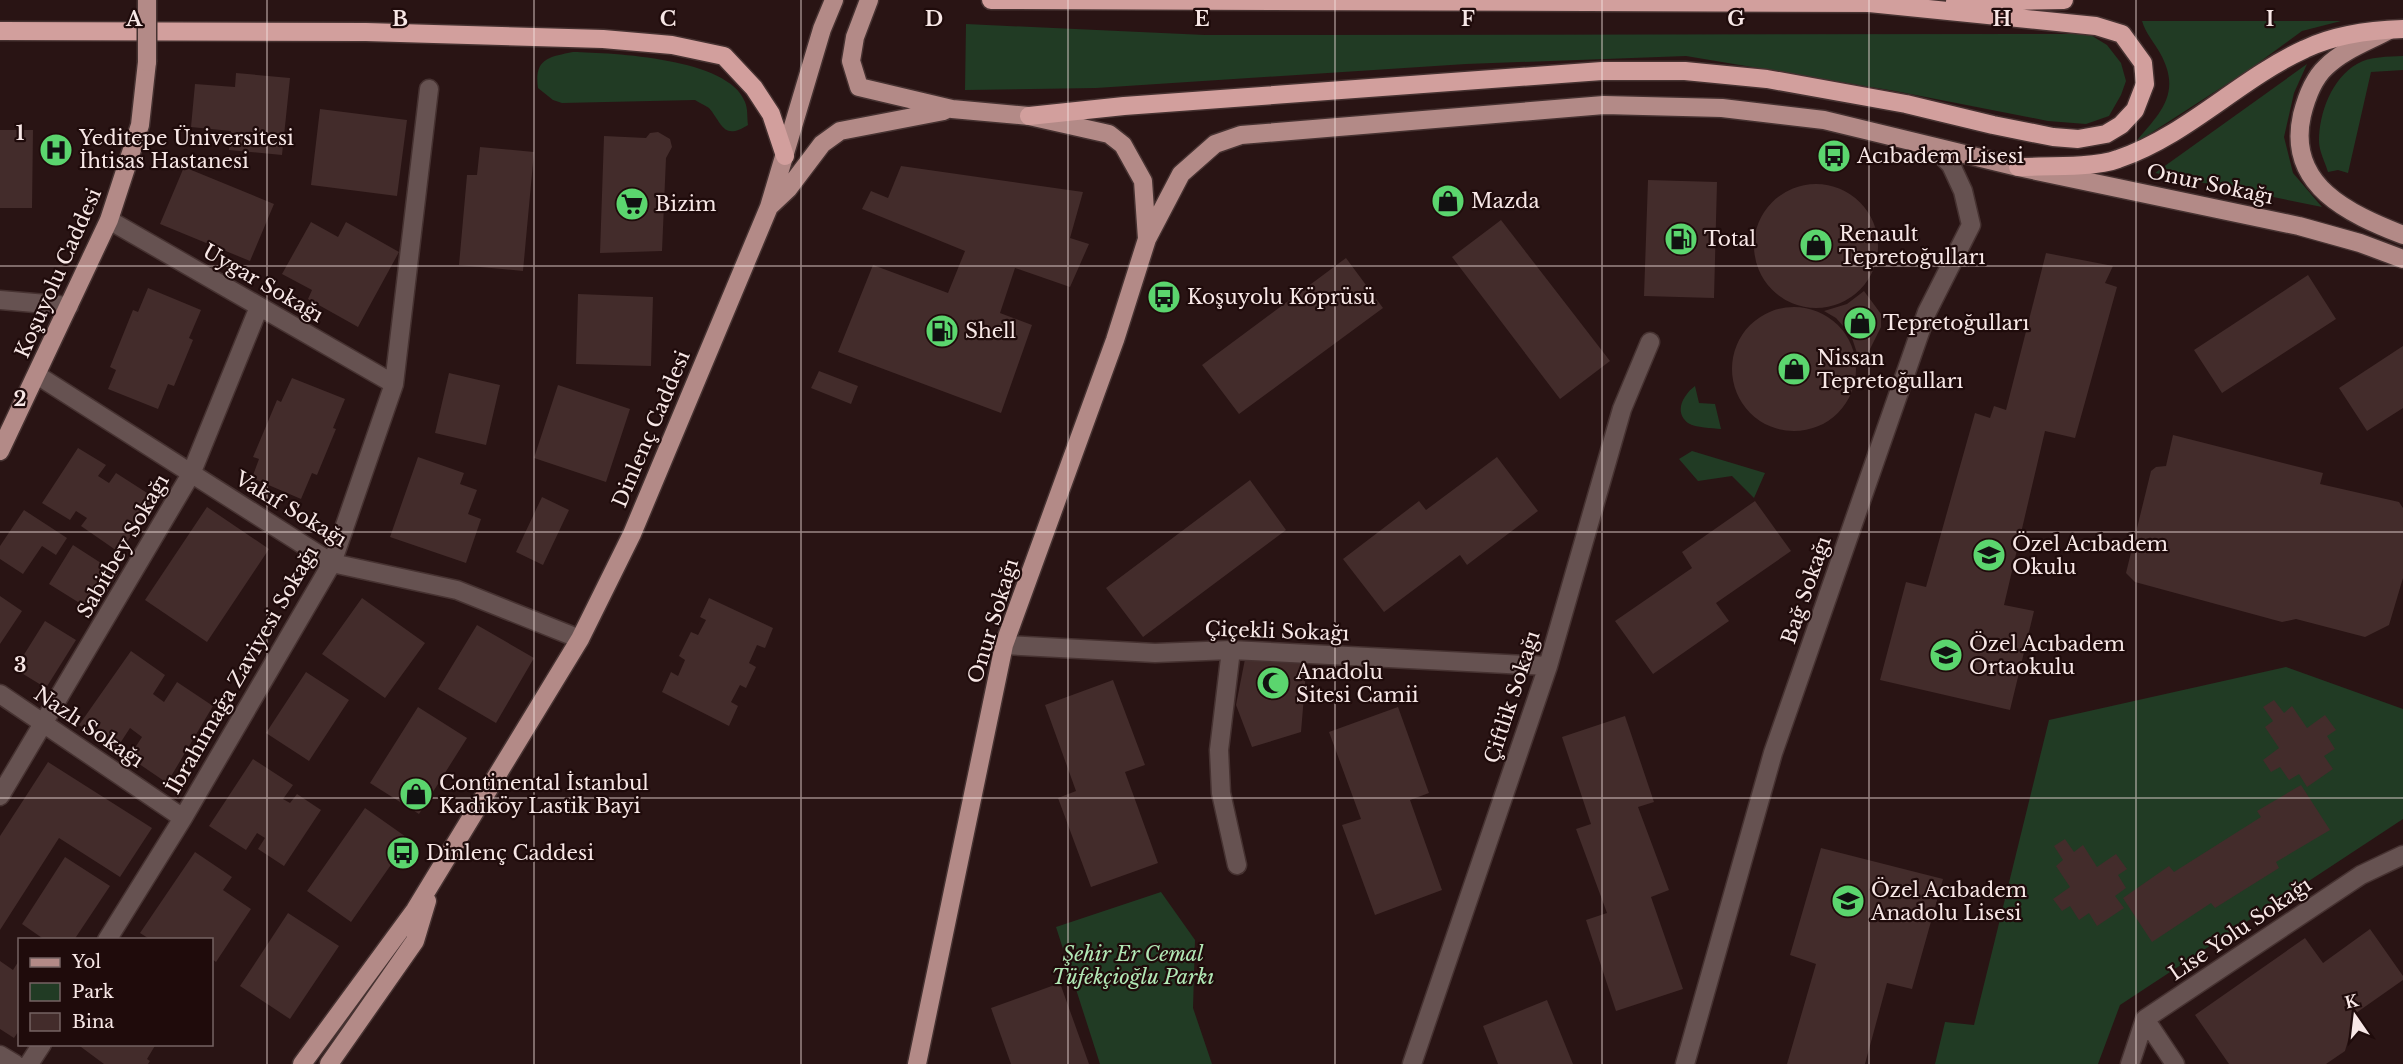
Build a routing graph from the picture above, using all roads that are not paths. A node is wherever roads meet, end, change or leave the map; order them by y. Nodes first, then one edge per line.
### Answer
1 (147, 0) edge
2 (834, 0) edge
3 (869, 0) edge
4 (991, 0) edge
5 (2064, 0) edge
6 (1029, 1) edge
7 (1869, 3) junction
8 (2396, 29) edge
9 (0, 31) edge
10 (429, 89) dead end
11 (952, 109) junction
12 (1029, 116) junction
13 (1935, 147) junction
14 (785, 156) junction
15 (2018, 167) junction
16 (769, 207) junction
17 (109, 220) junction
18 (2402, 235) edge
19 (1147, 239) junction
20 (2397, 257) edge
21 (0, 300) edge
22 (69, 306) junction
23 (259, 307) junction
24 (1650, 342) dead end
25 (37, 375) junction
26 (394, 384) junction
27 (0, 452) edge
28 (191, 474) junction
29 (332, 563) junction
30 (580, 639) junction
31 (1004, 645) junction
32 (1231, 650) junction
33 (1548, 666) junction
34 (0, 694) edge
35 (44, 724) junction
36 (0, 796) edge
37 (183, 818) junction
38 (2403, 855) edge
39 (1237, 865) dead end
40 (434, 879) junction
41 (108, 938) edge
42 (2145, 1019) junction
43 (41, 1046) edge
44 (0, 1055) edge
45 (15, 1064) edge
46 (29, 1064) edge
47 (302, 1064) edge
48 (329, 1064) edge
49 (917, 1064) edge
50 (1412, 1064) edge
51 (1685, 1064) edge
52 (2130, 1064) edge
53 (2175, 1064) edge

1 - 17 main road, Koşuyolu Caddesi, bridge
2 - 14 main road, Dinlenç Caddesi
3 - 11 main road
4 - 6 highway
5 - 7 highway
6 - 7 highway
7 - 12 highway
8 - 15 highway
8 - 18 main road
9 - 14 highway
10 - 26 street, İbrahimağa Zaviyesi Sokağı
11 - 12 main road
11 - 16 main road
12 - 19 main road
13 - 15 main road, Onur Sokağı
13 - 19 main road, Onur Sokağı
13 - 51 street, Bağ Sokağı
14 - 16 main road, Dinlenç Caddesi
15 - 20 main road, Onur Sokağı
16 - 30 main road, Dinlenç Caddesi
17 - 22 main road, Koşuyolu Caddesi
17 - 23 street, Uygar Sokağı
19 - 31 main road, Onur Sokağı
21 - 22 street
22 - 25 main road, Koşuyolu Caddesi
23 - 26 street, Uygar Sokağı
23 - 28 street, Sabitbey Sokağı
24 - 33 street, Çiftlik Sokağı
25 - 27 main road, Koşuyolu Caddesi
25 - 28 street, Vakıf Sokağı
26 - 29 street, İbrahimağa Zaviyesi Sokağı
28 - 29 street, Vakıf Sokağı
28 - 35 street, Sabitbey Sokağı
29 - 30 street, Vakıf Sokağı
29 - 37 street, İbrahimağa Zaviyesi Sokağı
30 - 40 main road, Dinlenç Caddesi
31 - 32 street, Çiçekli Sokağı
31 - 49 main road, Onur Sokağı
32 - 33 street, Çiçekli Sokağı
32 - 39 street
33 - 50 street, Çiftlik Sokağı
34 - 35 street, Nazlı Sokağı
35 - 36 street, Sabitbey Sokağı
35 - 37 street, Nazlı Sokağı
37 - 41 street, İbrahimağa Zaviyesi Sokağı
38 - 42 street, Lise Yolu Sokağı
40 - 47 main road, Dinlenç Caddesi
40 - 48 main road, Dinlenç Caddesi
42 - 52 street
42 - 53 street
43 - 46 street
44 - 45 street

